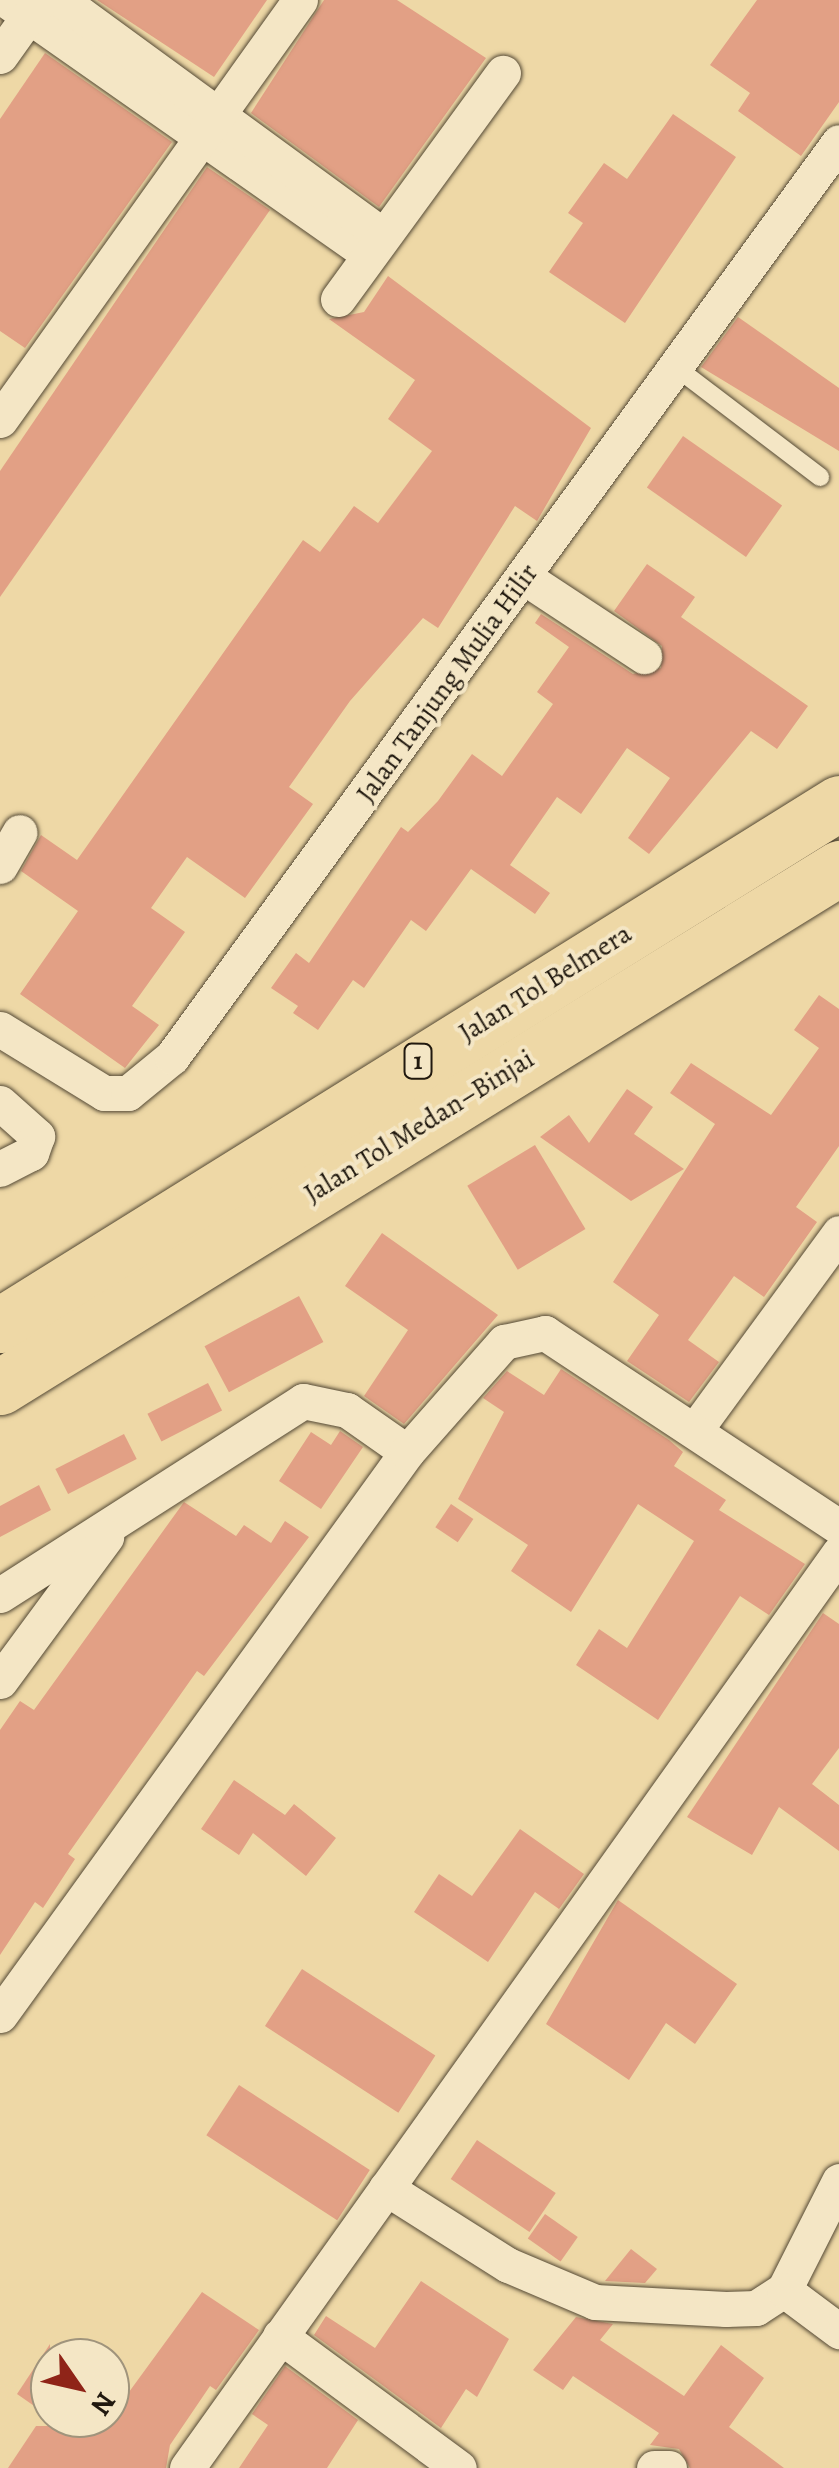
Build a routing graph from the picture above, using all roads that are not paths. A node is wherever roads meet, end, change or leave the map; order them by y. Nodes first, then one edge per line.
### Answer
1 (61, 0) edge
2 (300, 0) edge
3 (24, 5) edge
4 (0, 56) edge
5 (503, 72) dead end
6 (209, 127) junction
7 (838, 147) edge
8 (375, 245) junction
9 (338, 299) dead end
10 (678, 368) junction
11 (0, 420) edge
12 (820, 477) dead end
13 (524, 578) junction
14 (644, 656) dead end
15 (839, 803) edge
16 (20, 832) dead end
17 (0, 866) edge
18 (839, 868) edge
19 (0, 1029) edge
20 (0, 1104) edge
21 (0, 1169) edge
22 (839, 1233) edge
23 (0, 1325) edge
24 (0, 1387) edge
25 (695, 1430) junction
26 (407, 1452) junction
27 (118, 1520) junction
28 (839, 1527) edge
29 (839, 1554) edge
30 (0, 1595) edge
31 (0, 1682) edge
32 (0, 2015) edge
33 (839, 2181) edge
34 (386, 2188) junction
35 (784, 2290) junction
36 (839, 2331) edge
37 (280, 2336) junction
38 (187, 2468) edge
39 (458, 2468) edge
40 (654, 2468) edge
41 (668, 2468) edge

1 - 6 street
2 - 6 street
3 - 4 street
3 - 6 street
5 - 8 street
6 - 8 street
6 - 11 street
7 - 10 street, Jalan Tanjung Mulia Hilir
8 - 9 street
10 - 12 lane
10 - 13 street, Jalan Tanjung Mulia Hilir
13 - 14 street
13 - 19 street, Jalan Tanjung Mulia Hilir
15 - 23 highway, Jalan Tol Belmera / 1
16 - 17 street
18 - 24 highway, Jalan Tol Medan–Binjai / 1
20 - 21 street
22 - 25 street
25 - 26 street
25 - 28 street
26 - 27 street
26 - 32 street
27 - 30 street
27 - 31 street
29 - 34 street
33 - 35 street
34 - 35 street
34 - 37 street
35 - 36 street
37 - 38 street
37 - 39 street
40 - 41 street

